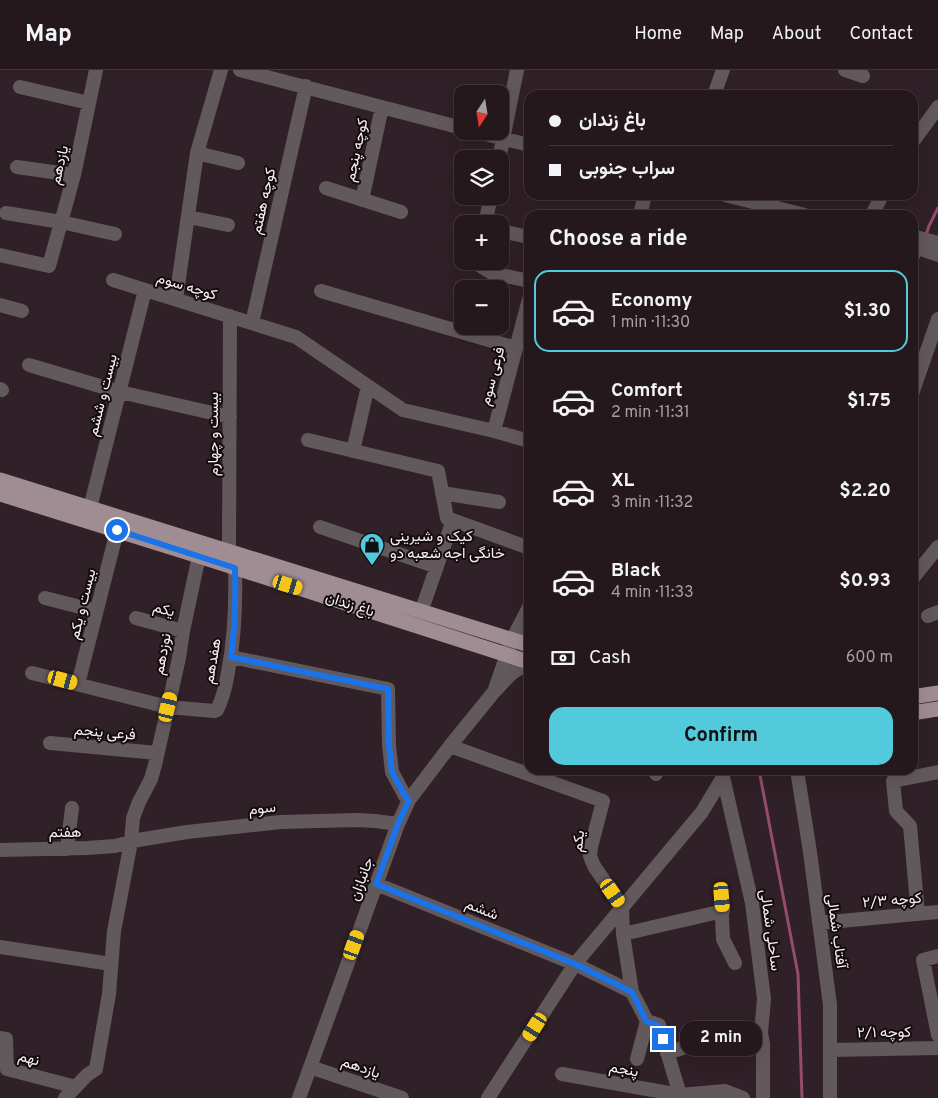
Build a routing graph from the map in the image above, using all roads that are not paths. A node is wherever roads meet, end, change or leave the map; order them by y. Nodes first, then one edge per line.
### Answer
1 (96, 70) edge
2 (221, 70) edge
3 (240, 70) edge
4 (517, 70) edge
5 (723, 70) edge
6 (846, 70) edge
7 (863, 76) dead end
8 (306, 86) junction
9 (20, 88) dead end
10 (716, 90) edge
11 (89, 103) junction
12 (382, 107) junction
13 (938, 107) edge
14 (509, 112) edge
15 (454, 126) edge
16 (918, 135) edge
17 (508, 140) edge
18 (524, 144) edge
19 (197, 153) junction
20 (238, 164) dead end
21 (17, 167) dead end
22 (74, 175) junction
23 (326, 188) dead end
24 (362, 200) junction
25 (745, 200) edge
26 (785, 210) edge
27 (401, 212) dead end
28 (6, 213) dead end
29 (188, 217) junction
30 (61, 222) junction
31 (228, 225) dead end
32 (509, 233) edge
33 (115, 234) dead end
34 (524, 236) edge
35 (918, 238) edge
36 (938, 243) edge
37 (918, 248) edge
38 (938, 254) edge
39 (0, 255) edge
40 (487, 270) edge
41 (113, 280) dead end
42 (524, 280) edge
43 (145, 290) junction
44 (321, 292) dead end
45 (176, 299) junction
46 (0, 305) edge
47 (22, 311) dead end
48 (230, 316) junction
49 (938, 319) edge
50 (252, 323) junction
51 (524, 326) edge
52 (516, 348) junction
53 (28, 365) dead end
54 (918, 377) edge
55 (368, 386) junction
56 (120, 392) junction
57 (230, 417) junction
58 (494, 431) junction
59 (308, 440) dead end
60 (524, 440) edge
61 (352, 451) junction
62 (0, 480) edge
63 (442, 493) junction
64 (0, 494) edge
65 (498, 502) dead end
66 (90, 508) junction
67 (453, 520) junction
68 (320, 526) dead end
69 (117, 530) junction
70 (524, 546) edge
71 (938, 547) edge
72 (229, 552) junction
73 (199, 556) junction
74 (437, 567) junction
75 (235, 568) junction
76 (918, 572) edge
77 (45, 598) dead end
78 (96, 611) junction
79 (421, 612) junction
80 (524, 617) edge
81 (136, 618) dead end
82 (183, 631) junction
83 (512, 640) junction
84 (524, 644) edge
85 (506, 654) junction
86 (231, 657) junction
87 (524, 660) edge
88 (524, 665) edge
89 (32, 673) dead end
90 (78, 684) junction
91 (493, 693) junction
92 (938, 693) edge
93 (918, 696) edge
94 (168, 707) junction
95 (938, 709) edge
96 (918, 712) edge
97 (50, 743) dead end
98 (450, 746) junction
99 (158, 753) junction
100 (938, 772) edge
101 (524, 773) edge
102 (918, 774) edge
103 (531, 775) edge
104 (722, 775) edge
105 (723, 775) edge
106 (798, 775) edge
107 (892, 776) edge
108 (409, 800) junction
109 (72, 808) dead end
110 (398, 824) junction
111 (131, 842) junction
112 (68, 849) junction
113 (0, 850) edge
114 (376, 884) junction
115 (622, 907) junction
116 (938, 912) edge
117 (918, 914) junction
118 (820, 923) junction
119 (623, 934) junction
120 (0, 947) edge
121 (938, 956) edge
122 (735, 963) dead end
123 (111, 964) junction
124 (575, 964) junction
125 (632, 992) junction
126 (646, 1021) junction
127 (938, 1035) edge
128 (0, 1038) edge
129 (763, 1044) junction
130 (938, 1048) edge
131 (830, 1050) junction
132 (667, 1053) junction
133 (637, 1059) dead end
134 (310, 1067) junction
135 (562, 1074) dead end
136 (76, 1087) junction
137 (681, 1097) edge
138 (65, 1098) edge
139 (299, 1098) edge
140 (402, 1098) edge
141 (488, 1098) edge
142 (743, 1098) edge
143 (763, 1098) edge
144 (830, 1098) edge

1 - 11 street, یازدهم
2 - 19 street
3 - 8 street
4 - 14 street
5 - 10 street
6 - 7 street
8 - 12 street
8 - 50 street, کوچه هفتم
9 - 11 street
11 - 22 street, یازدهم
12 - 15 street
12 - 24 street, کوچه پنجم
13 - 16 street
17 - 18 street
19 - 20 street
19 - 29 street
21 - 22 street
22 - 30 street, یازدهم
23 - 24 street
24 - 27 street
25 - 26 street
28 - 30 street
29 - 31 street
29 - 45 street
30 - 33 street
30 - 39 street, یازدهم
32 - 34 street
35 - 36 street
37 - 38 street
40 - 42 street
41 - 43 street, کوچه سوم
43 - 45 street, کوچه سوم
43 - 56 street, بیست و ششم
44 - 52 street
45 - 48 street, کوچه سوم
46 - 47 street
48 - 50 street, کوچه سوم
48 - 57 street, بیست و چهارم
49 - 54 street
50 - 55 street, کوچه سوم
51 - 52 street, فرعی سوم
52 - 58 street, فرعی سوم
53 - 56 street
55 - 58 street, کوچه سوم
55 - 61 street
56 - 57 street
56 - 66 street, بیست و ششم
57 - 72 street, بیست و چهارم
58 - 60 street, کوچه سوم
59 - 61 street
61 - 63 street
62 - 66 main road, باغ زندان
63 - 65 street
63 - 67 street
64 - 69 main road, باغ زندان
66 - 72 main road, باغ زندان
67 - 70 street
67 - 74 street
68 - 74 street
69 - 73 main road, باغ زندان
69 - 78 street, بیست و یکم
71 - 76 street
72 - 79 main road, باغ زندان
73 - 75 main road, باغ زندان
73 - 82 street, نوزدهم
74 - 79 street
75 - 85 main road, باغ زندان
75 - 86 street, هفدهم
77 - 78 street
78 - 90 street, بیست و یکم
79 - 83 main road, باغ زندان
80 - 83 street, جانبازان
81 - 82 street, یکم
82 - 94 street, نوزدهم
83 - 84 main road, باغ زندان
83 - 85 street, جانبازان
85 - 87 main road, باغ زندان
85 - 91 street, جانبازان
86 - 94 street, هفدهم
86 - 108 street
88 - 91 street, جانبازان
89 - 90 street
90 - 94 street
91 - 98 street, جانبازان
92 - 93 main road
94 - 99 street, نوزدهم
95 - 96 main road
97 - 99 street, فرعی پنجم
98 - 101 street, یکم
98 - 108 street, جانبازان
99 - 111 street, نوزدهم
100 - 102 street
103 - 115 street, یکم
104 - 115 street
105 - 129 street, ساحلی شمالی
106 - 118 street, آفتاب شمالی
107 - 117 street
108 - 110 street, جانبازان
109 - 112 street
110 - 111 street, سوم
110 - 114 street, جانبازان
111 - 112 street, هفتم
111 - 123 street, نوزدهم
112 - 113 street, هفتم
114 - 124 street, ششم
114 - 134 street, جانبازان
115 - 119 street
115 - 124 street
116 - 117 street, کوچه ۲/۳
117 - 118 street, کوچه ۲/۳
118 - 131 street, آفتاب شمالی
119 - 122 street
119 - 125 street
120 - 123 street
121 - 127 street
123 - 136 street, نوزدهم
124 - 125 street, ششم
124 - 141 street
125 - 126 street
126 - 132 street
126 - 133 street
128 - 136 street, نهم
129 - 132 street
129 - 143 street, ساحلی شمالی
130 - 131 street, کوچه ۲/۱
131 - 144 street, آفتاب شمالی
132 - 137 street
134 - 139 street, جانبازان
134 - 140 street, یازدهم
135 - 137 street, پنجم
136 - 138 street, نوزدهم
137 - 142 street, پنجم

